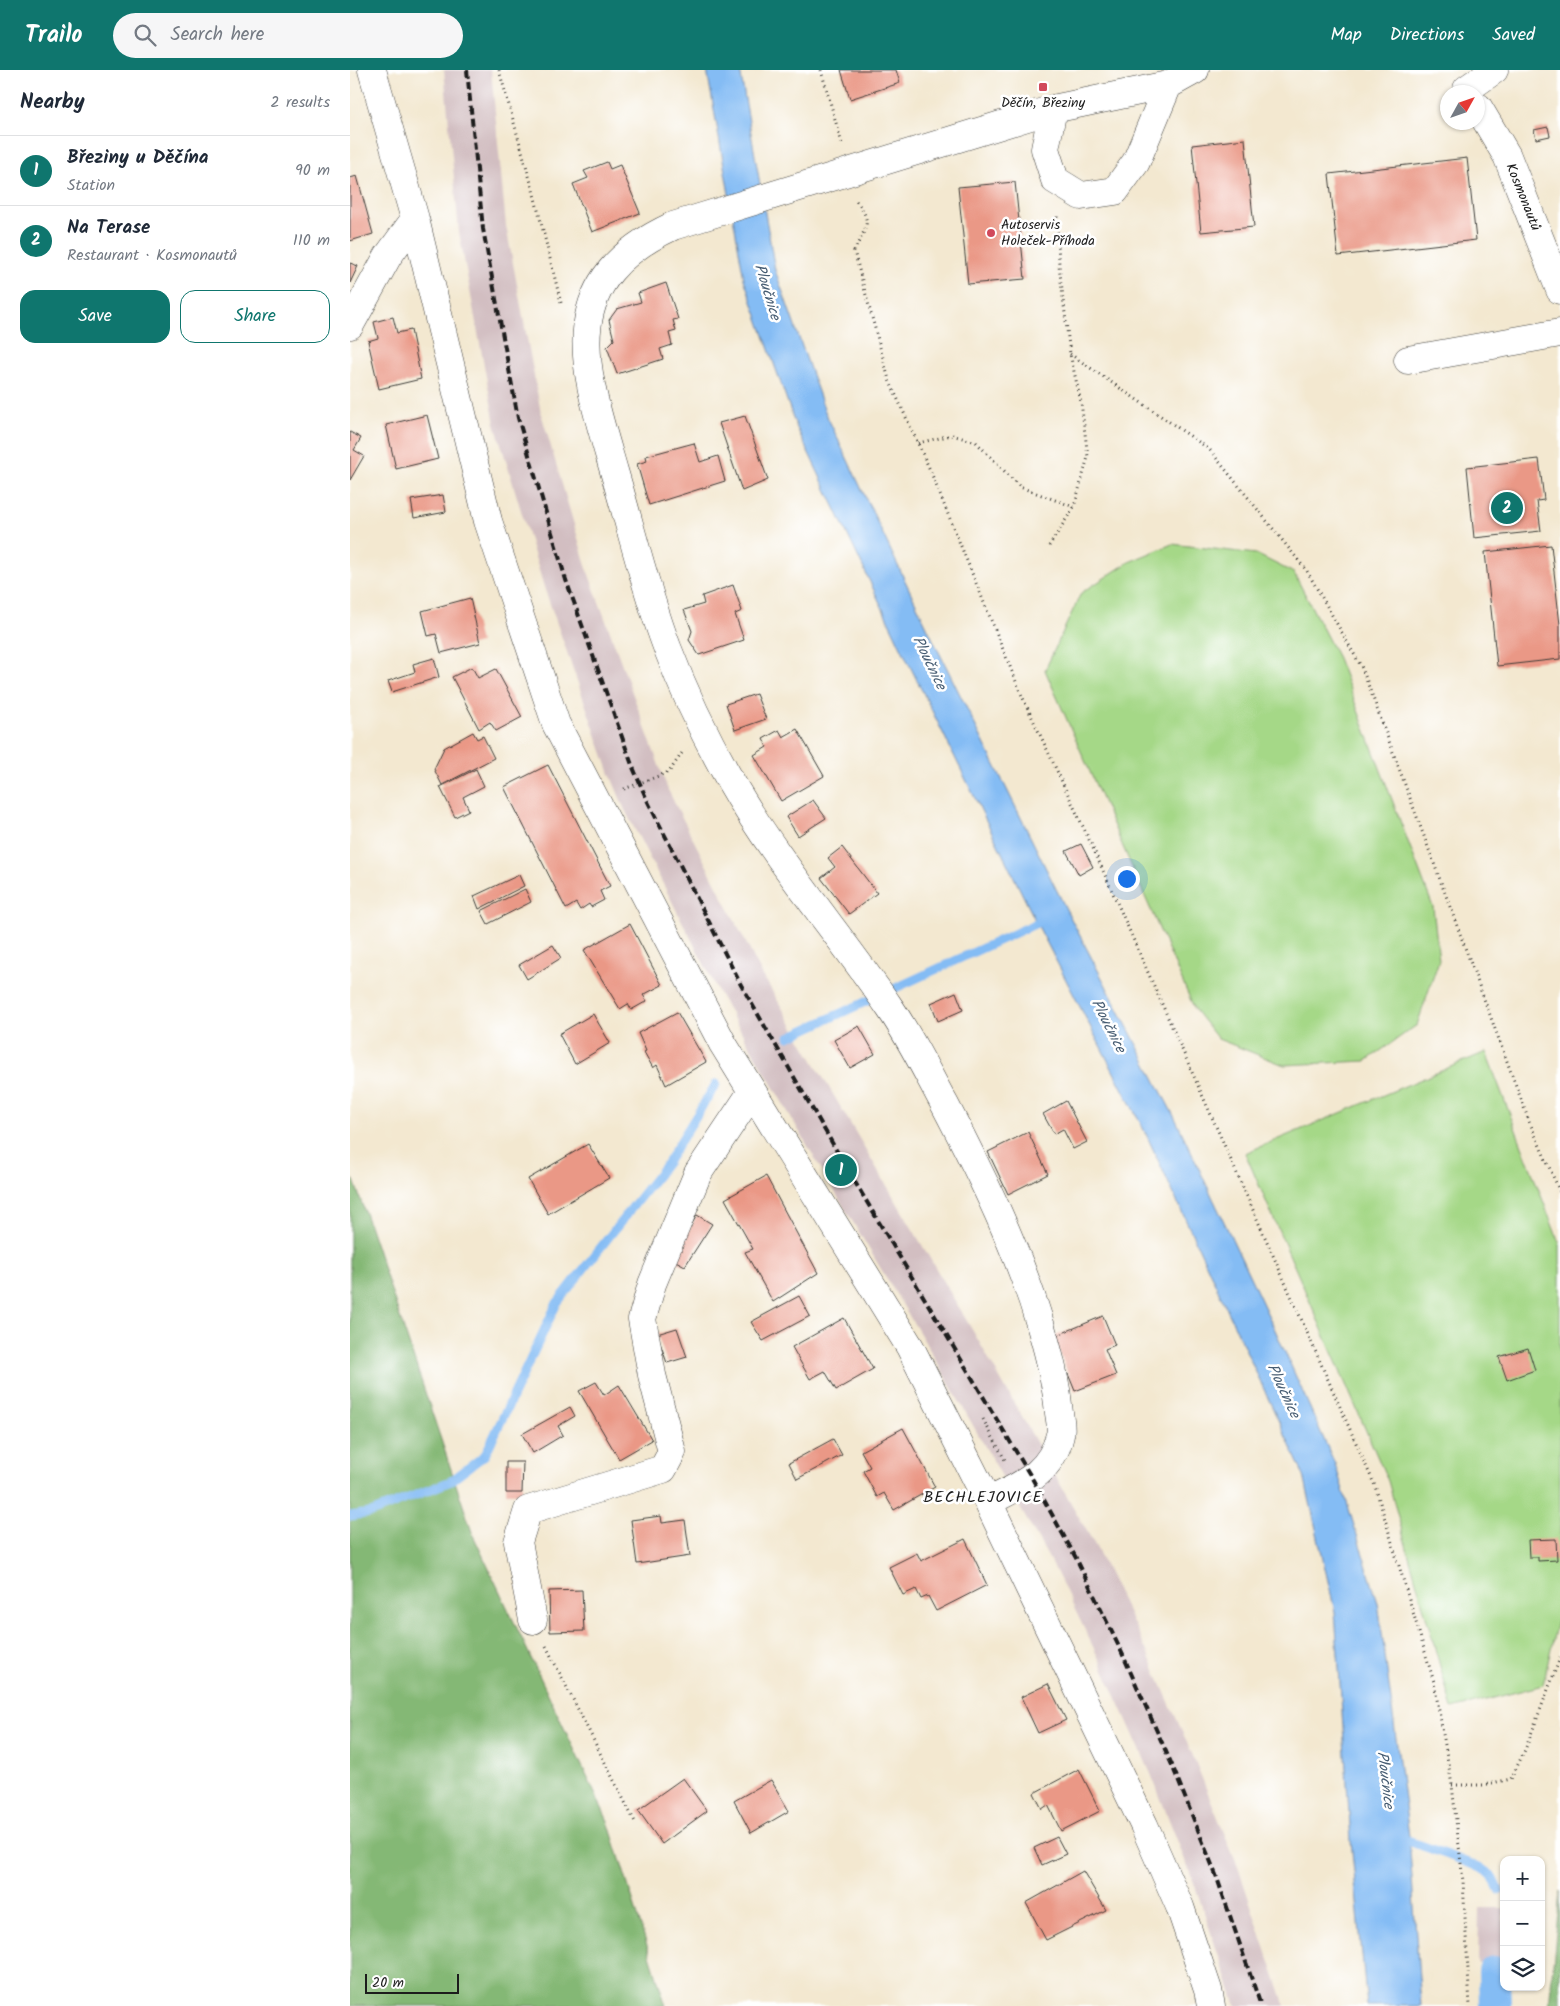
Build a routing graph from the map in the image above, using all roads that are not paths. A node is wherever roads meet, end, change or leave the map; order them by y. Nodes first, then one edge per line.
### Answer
1 (372, 70) edge
2 (1195, 70) edge
3 (1494, 70) edge
4 (1168, 85) junction
5 (1474, 85) edge
6 (1052, 109) junction
7 (1485, 120) edge
8 (415, 219) junction
9 (1558, 278) edge
10 (350, 325) edge
11 (1560, 333) edge
12 (1408, 360) dead end
13 (752, 1092) junction
14 (988, 1502) junction
15 (534, 1620) road end
16 (1211, 2006) edge

1 - 8 street
2 - 4 street
3 - 5 street
4 - 6 street
4 - 6 street
6 - 14 street
7 - 9 street, Kosmonautů
8 - 10 street
8 - 13 street
11 - 12 street
13 - 14 street
13 - 15 street
14 - 16 street

